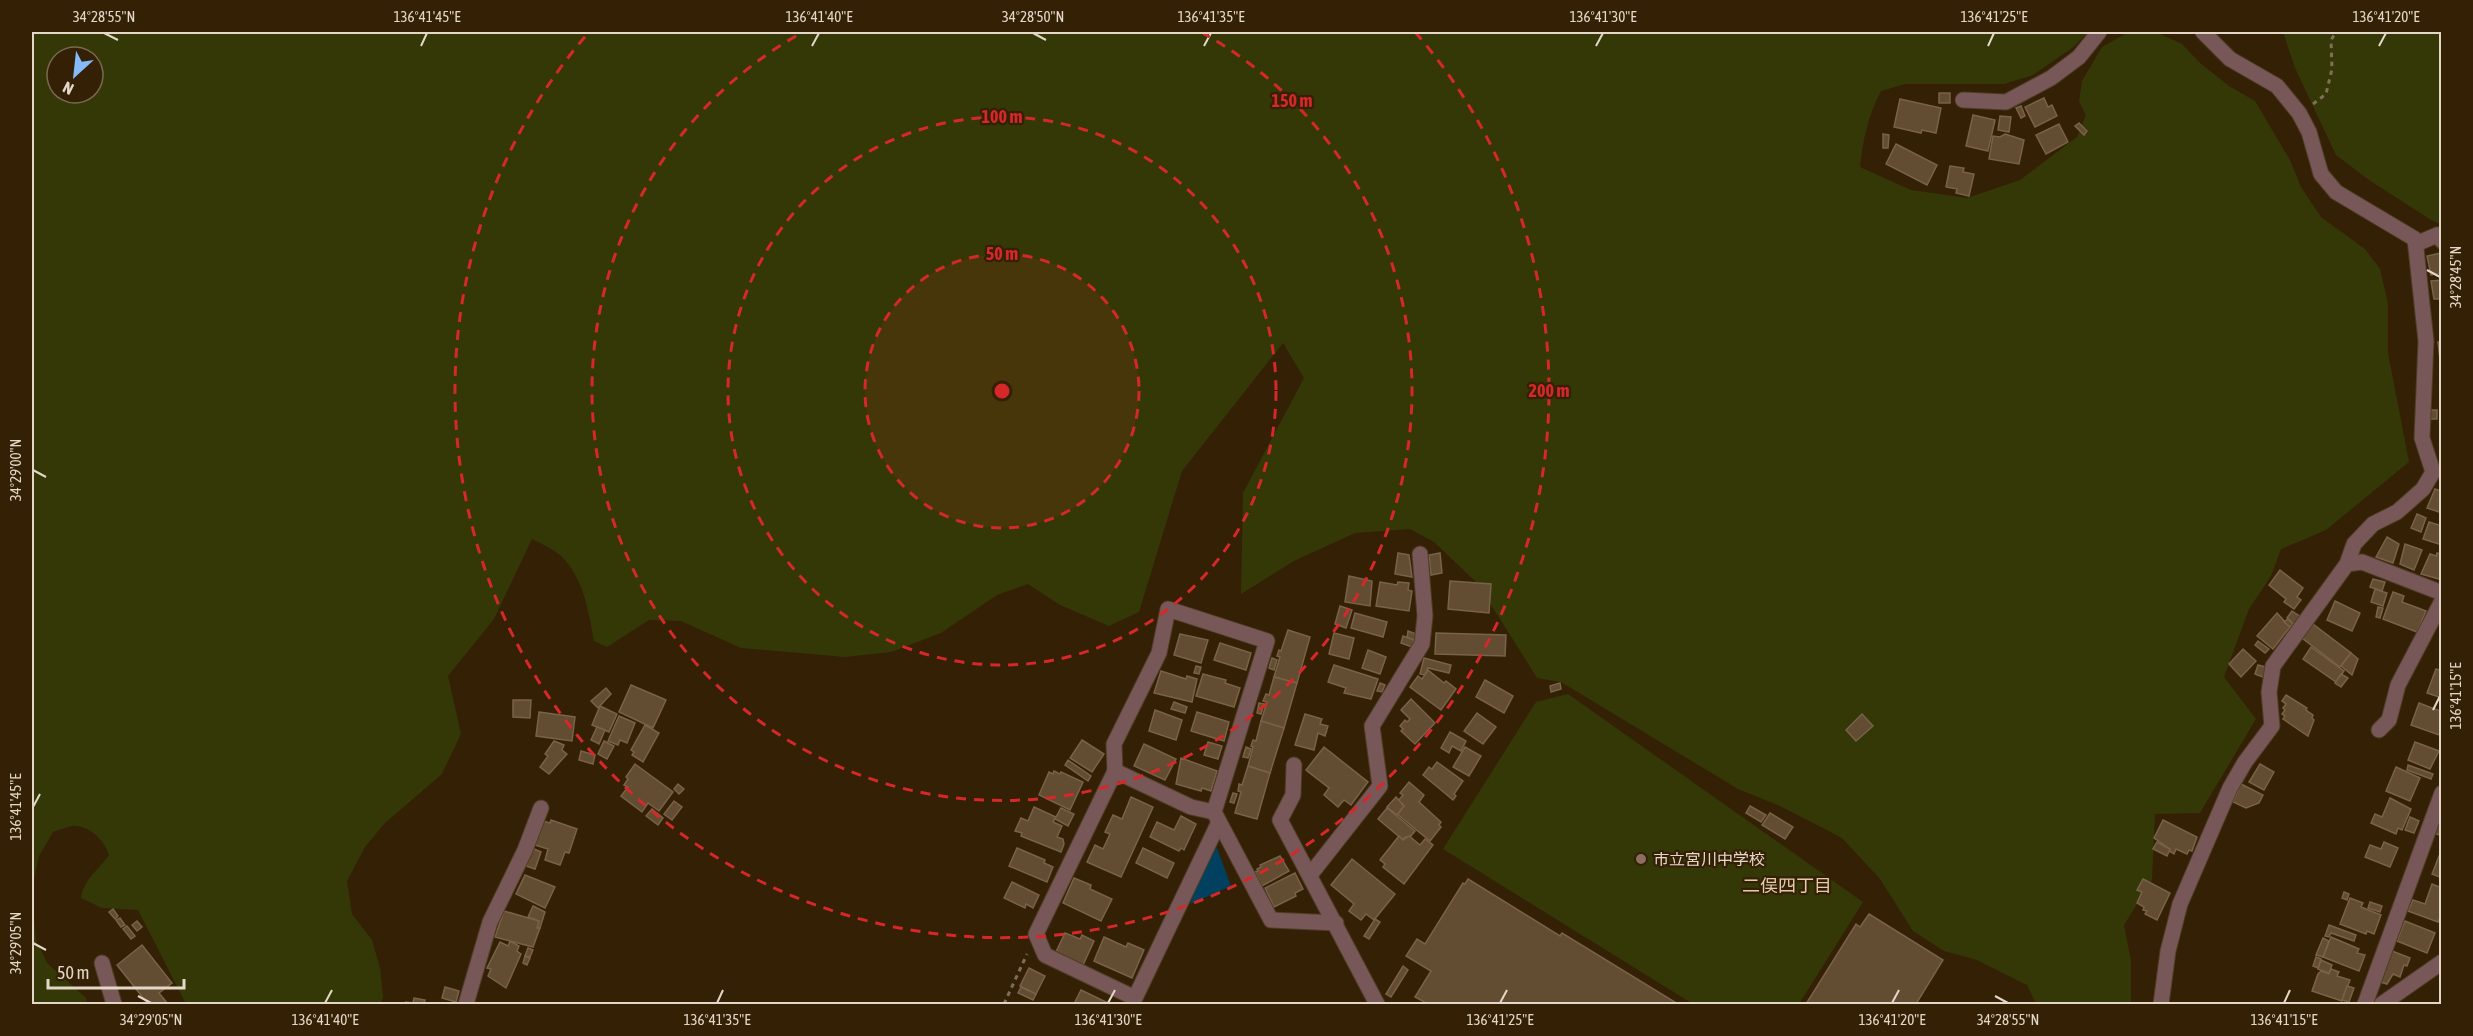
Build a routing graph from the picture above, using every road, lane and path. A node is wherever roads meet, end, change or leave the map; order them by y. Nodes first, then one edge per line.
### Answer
1 (2099, 32) edge
2 (2203, 32) edge
3 (2336, 32) edge
4 (1963, 100) dead end
5 (2299, 113) junction
6 (2442, 241) edge
7 (2416, 244) junction
8 (1420, 554) dead end
9 (2347, 564) junction
10 (2442, 593) edge
11 (2442, 601) edge
12 (2379, 730) dead end
13 (1294, 765) dead end
14 (1115, 771) junction
15 (2442, 793) edge
16 (541, 808) dead end
17 (1216, 817) junction
18 (1310, 875) junction
19 (1336, 923) junction
20 (1036, 934) junction
21 (2442, 962) edge
22 (102, 963) dead end
23 (114, 1005) edge
24 (466, 1005) edge
25 (1004, 1005) edge
26 (1377, 1005) edge
27 (2161, 1005) edge
28 (2365, 1005) edge
29 (2382, 1005) edge

1 - 4 street
2 - 5 street
3 - 5 path
5 - 7 street
6 - 7 street
7 - 9 street
8 - 18 street
9 - 10 street
9 - 27 street
11 - 12 street
13 - 18 street
14 - 17 street
14 - 17 street
14 - 20 street
15 - 28 street
16 - 24 street
17 - 19 street
17 - 20 street
18 - 19 street
19 - 26 street
20 - 25 path
21 - 29 street
22 - 23 street

